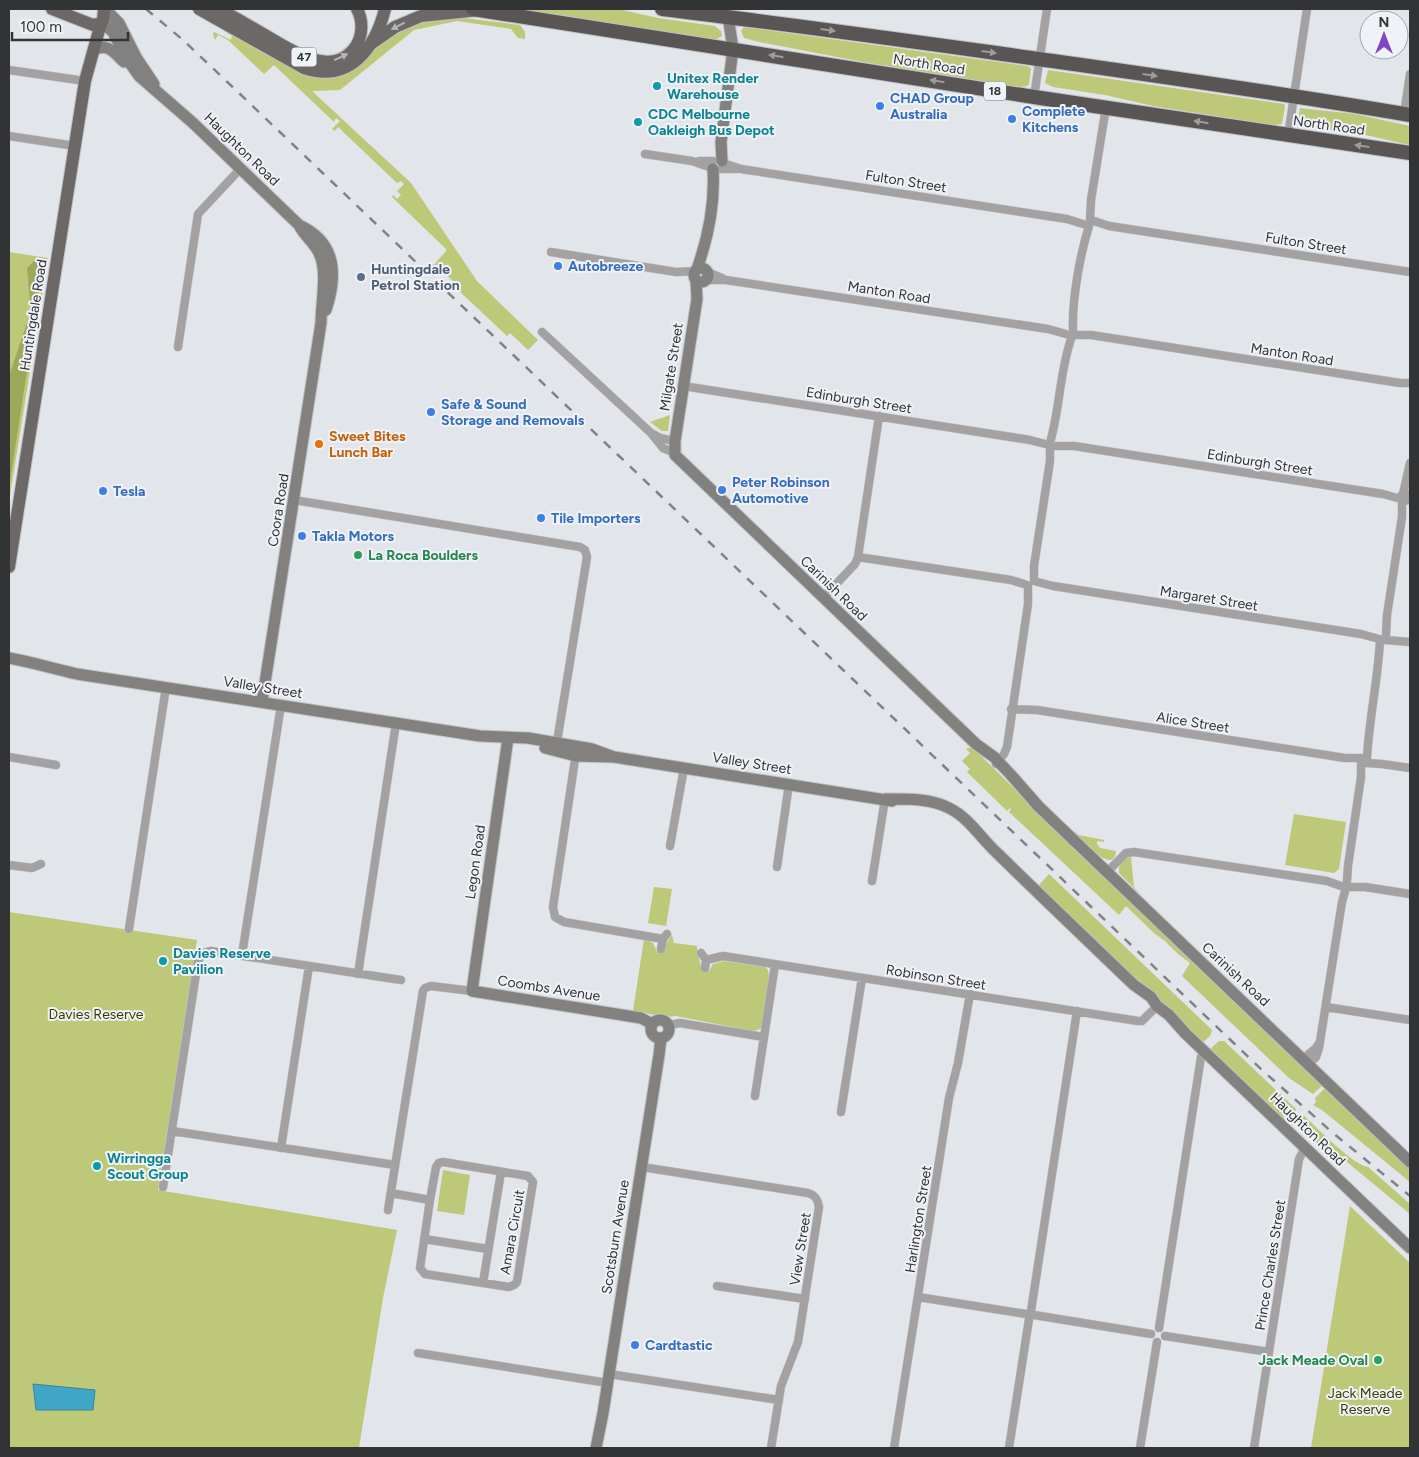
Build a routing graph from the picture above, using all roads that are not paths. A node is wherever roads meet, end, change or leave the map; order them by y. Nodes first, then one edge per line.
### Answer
1 (52, 9) edge
2 (104, 9) edge
3 (199, 9) edge
4 (219, 9) edge
5 (357, 9) edge
6 (385, 9) edge
7 (476, 9) edge
8 (662, 9) edge
9 (1047, 9) edge
10 (1307, 9) edge
11 (728, 13) edge
12 (91, 20) edge
13 (370, 44) junction
14 (733, 49) junction
15 (94, 50) junction
16 (1040, 59) junction
17 (87, 67) junction
18 (9, 70) edge
19 (136, 73) junction
20 (1410, 74) edge
21 (85, 81) junction
22 (163, 96) junction
23 (1294, 96) junction
24 (1034, 97) junction
25 (1106, 107) junction
26 (1407, 115) edge
27 (9, 136) edge
28 (1288, 136) junction
29 (75, 146) junction
30 (1410, 153) edge
31 (645, 154) dead end
32 (718, 165) junction
33 (240, 168) junction
34 (1087, 222) junction
35 (552, 252) dead end
36 (328, 265) joint
37 (1410, 272) edge
38 (701, 276) junction
39 (542, 332) dead end
40 (1070, 332) junction
41 (178, 347) dead end
42 (1410, 385) edge
43 (683, 386) junction
44 (879, 416) junction
45 (651, 433) junction
46 (675, 441) junction
47 (1053, 443) junction
48 (675, 453) junction
49 (1410, 463) edge
50 (1406, 497) edge
51 (294, 500) junction
52 (858, 557) junction
53 (9, 567) edge
54 (1031, 583) junction
55 (823, 598) junction
56 (1383, 637) junction
57 (1407, 641) edge
58 (9, 658) edge
59 (9, 666) edge
60 (42, 667) junction
61 (166, 687) junction
62 (262, 702) junction
63 (281, 705) junction
64 (1012, 706) junction
65 (396, 723) junction
66 (508, 741) junction
67 (557, 747) junction
68 (576, 751) junction
69 (9, 758) edge
70 (994, 761) junction
71 (1364, 761) junction
72 (56, 765) dead end
73 (684, 768) junction
74 (1410, 768) edge
75 (789, 784) junction
76 (885, 799) junction
77 (944, 809) joint
78 (670, 846) dead end
79 (41, 864) dead end
80 (9, 865) edge
81 (777, 867) dead end
82 (1106, 872) junction
83 (872, 881) dead end
84 (1345, 884) junction
85 (1410, 894) edge
86 (129, 929) dead end
87 (661, 949) dead end
88 (242, 955) junction
89 (704, 961) dead end
90 (775, 965) junction
91 (309, 966) junction
92 (358, 974) junction
93 (862, 978) junction
94 (401, 980) dead end
95 (472, 991) junction
96 (970, 994) junction
97 (1326, 1008) junction
98 (1155, 1009) junction
99 (1077, 1011) junction
100 (1410, 1020) edge
101 (652, 1024) junction
102 (669, 1025) junction
103 (764, 1037) junction
104 (660, 1038) junction
105 (1206, 1053) junction
106 (1306, 1061) junction
107 (755, 1096) dead end
108 (841, 1112) dead end
109 (172, 1131) junction
110 (281, 1148) junction
111 (1306, 1148) junction
112 (1410, 1162) edge
113 (395, 1165) junction
114 (642, 1167) junction
115 (500, 1172) junction
116 (163, 1187) dead end
117 (390, 1193) junction
118 (430, 1200) junction
119 (388, 1210) dead end
120 (424, 1239) junction
121 (1410, 1248) edge
122 (488, 1249) junction
123 (483, 1283) junction
124 (717, 1286) dead end
125 (918, 1297) junction
126 (805, 1300) junction
127 (1030, 1315) junction
128 (1159, 1328) junction
129 (1151, 1334) junction
130 (1165, 1336) junction
131 (1157, 1342) junction
132 (1269, 1352) junction
133 (418, 1353) dead end
134 (608, 1378) junction
135 (779, 1400) junction
136 (598, 1446) edge
137 (771, 1448) edge
138 (894, 1448) edge
139 (1009, 1448) edge
140 (1140, 1448) edge
141 (1254, 1448) edge

1 - 12 main road
2 - 12 main road
2 - 22 street, Haughton Road
3 - 13 main road, 47
4 -> 5 main road, 47
6 - 13 main road, 47
7 -> 13 main road
7 - 14 highway, North Road / 18
8 - 11 highway, North Road
9 - 16 street
10 - 23 street
11 - 14 street, Milgate Street
11 -> 16 highway, North Road
12 - 15 main road, Huntingdale Road
12 - 17 main road, Huntingdale Road
12 - 19 street, Haughton Road
24 -> 14 highway, North Road / 18
14 - 32 street, Milgate Street
15 - 17 main road, Huntingdale Road
15 - 19 street
16 -> 23 highway, North Road
16 - 24 street
17 - 21 main road, Huntingdale Road
18 - 21 street
19 - 22 street, Haughton Road
20 - 26 street
21 - 29 main road, Huntingdale Road
22 - 33 street, Haughton Road
23 - 26 highway, North Road
23 - 28 street
24 - 25 highway, North Road / 18
28 -> 25 highway, North Road / 18
25 - 34 street
27 - 29 street
30 -> 28 highway, North Road / 18
29 - 53 main road, Huntingdale Road
31 - 32 street, Fulton Street
32 - 34 street, Fulton Street
32 - 38 street, Milgate Street
33 - 36 street, Haughton Road
33 - 41 street
34 - 37 street, Fulton Street
34 - 40 street
35 - 38 street, Manton Road
36 - 51 street, Coora Road
38 - 40 street, Manton Road
38 - 43 street, Milgate Street
39 - 45 street, Carinish Road
40 - 42 street, Manton Road
40 - 47 street
43 - 44 street, Edinburgh Street
43 - 46 street, Milgate Street
44 - 47 street, Edinburgh Street
44 - 52 street
45 - 46 street, Carinish Road
45 - 48 street, Carinish Road
46 - 48 street
47 - 50 street, Edinburgh Street
47 - 54 street
48 - 55 street, Carinish Road
49 - 50 street
50 - 56 street
51 - 62 street, Coora Road
51 - 67 street
52 - 54 street, Margaret Street
52 - 55 street
54 - 56 street, Margaret Street
54 - 64 street
55 - 70 street, Carinish Road
56 - 57 street, Margaret Street
56 - 71 street
58 - 60 street, Valley Street
59 - 60 street, Valley Street
60 - 61 street, Valley Street
61 - 62 street, Valley Street
61 - 86 street
62 - 63 street, Valley Street
63 - 65 street, Valley Street
63 - 88 street
64 - 70 street
64 - 71 street, Alice Street
65 - 66 street, Valley Street
65 - 92 street
66 - 67 street, Valley Street
66 - 95 street, Legon Road
67 - 68 street, Valley Street
68 - 73 street, Valley Street
68 - 87 street
69 - 72 street
70 - 82 street, Carinish Road
71 - 74 street, Alice Street
71 - 84 street
73 - 75 street, Valley Street
73 - 78 street
75 - 76 street, Valley Street
75 - 81 street
76 - 77 street, Valley Street
76 - 83 street
77 - 98 street, Haughton Road
79 - 80 street
82 - 84 street
82 - 106 street, Carinish Road
84 - 85 street
84 - 97 street
88 - 91 street
88 - 109 street
89 - 90 street, Robinson Street
90 - 93 street, Robinson Street
90 - 103 street
91 - 92 street
91 - 110 street
92 - 94 street
93 - 96 street, Robinson Street
93 - 108 street
95 - 101 street, Coombs Avenue
95 - 113 street, Coombs Avenue
96 - 99 street, Robinson Street
96 - 125 street, Harlington Street
97 - 100 street
97 - 106 street
98 - 99 street, Robinson Street
98 - 105 street, Haughton Road
99 - 127 street
101 - 102 street
101 - 104 street
102 - 103 street
102 - 104 street
103 - 107 street
104 - 114 street, Scotsburn Avenue
105 - 111 street, Haughton Road
105 - 128 street
106 - 112 street, Carinish Road
109 - 110 street
109 - 116 street
110 - 113 street
111 - 121 street, Haughton Road
111 - 132 street, Prince Charles Street
113 - 117 street
114 - 126 street, View Street
114 - 134 street, Scotsburn Avenue
115 - 118 street, Amara Circuit
115 - 122 street
115 - 123 street, Amara Circuit
117 - 118 street
117 - 119 street
118 - 120 street, Amara Circuit
120 - 122 street
120 - 123 street, Amara Circuit
122 - 123 street
124 - 126 street
125 - 127 street
125 - 138 street, Harlington Street
126 - 135 street, View Street
127 - 129 street
127 - 139 street
128 - 129 street
128 - 130 street
129 - 131 street
130 - 131 street
130 - 132 street
131 - 140 street
132 - 141 street, Prince Charles Street
133 - 134 street
134 - 135 street
134 - 136 street, Scotsburn Avenue
135 - 137 street, View Street

